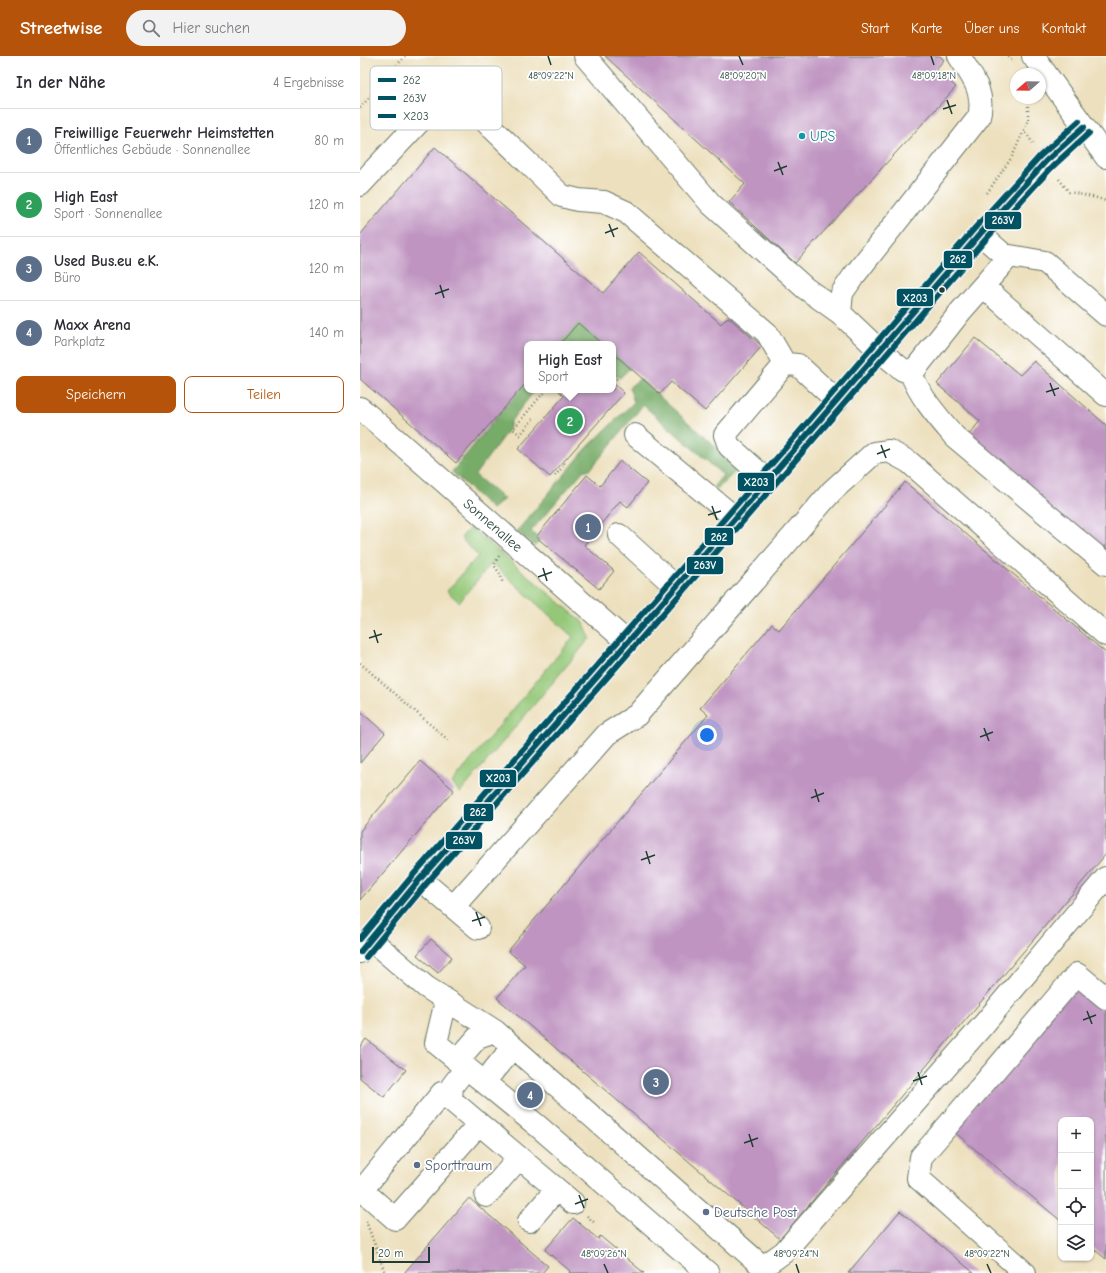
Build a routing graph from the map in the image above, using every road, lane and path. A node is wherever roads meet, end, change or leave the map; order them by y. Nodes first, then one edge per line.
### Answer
1 (405, 56) edge
2 (585, 56) edge
3 (959, 56) edge
4 (1033, 56) edge
5 (396, 66) edge
6 (370, 96) edge
7 (360, 108) edge
8 (1084, 127) junction
9 (412, 130) edge
10 (494, 130) edge
11 (1106, 157) edge
12 (360, 185) edge
13 (980, 234) junction
14 (1004, 255) junction
15 (983, 286) junction
16 (840, 313) junction
17 (1106, 315) edge
18 (880, 351) junction
19 (785, 364) junction
20 (910, 371) junction
21 (543, 393) edge
22 (1106, 395) edge
23 (837, 401) junction
24 (360, 408) edge
25 (533, 419) dead end
26 (635, 435) dead end
27 (563, 462) dead end
28 (555, 476) dead end
29 (767, 480) junction
30 (735, 518) junction
31 (619, 535) dead end
32 (1106, 564) edge
33 (676, 587) junction
34 (1106, 635) edge
35 (627, 642) junction
36 (360, 663) edge
37 (448, 740) dead end
38 (1106, 878) edge
39 (420, 879) junction
40 (453, 907) junction
41 (478, 928) dead end
42 (365, 945) edge
43 (1106, 998) edge
44 (446, 1001) junction
45 (494, 1031) junction
46 (513, 1047) junction
47 (462, 1064) junction
48 (484, 1082) junction
49 (451, 1100) junction
50 (480, 1124) junction
51 (519, 1158) junction
52 (362, 1190) junction
53 (486, 1196) dead end
54 (529, 1221) dead end
55 (385, 1273) edge
56 (708, 1273) edge
57 (1025, 1273) edge

1 - 5 path
2 - 16 street
3 - 16 street
4 - 8 street
6 - 7 path
8 - 11 street
8 - 13 street
9 - 12 street
10 - 19 street
13 - 14 street
13 - 18 street
14 - 15 street
14 - 17 street
15 - 20 street
15 - 22 street
16 - 18 street
18 - 20 street
18 - 23 street
19 - 23 street
19 - 29 street
20 - 32 street
21 - 25 path
23 - 29 street
24 - 35 street, Sonnenallee
26 - 30 street
27 - 28 path
29 - 30 street
30 - 33 street
31 - 33 street
33 - 35 street
34 - 40 street
35 - 39 street
36 - 37 path
38 - 46 street
39 - 40 street
39 - 42 street
40 - 41 street
42 - 44 street
43 - 57 street
44 - 45 street
44 - 47 street
45 - 46 street
45 - 47 street
46 - 48 street
47 - 48 street
47 - 49 street
48 - 56 street
49 - 50 street
49 - 52 street
50 - 51 street
50 - 52 street
51 - 53 street
51 - 54 street
52 - 55 path

